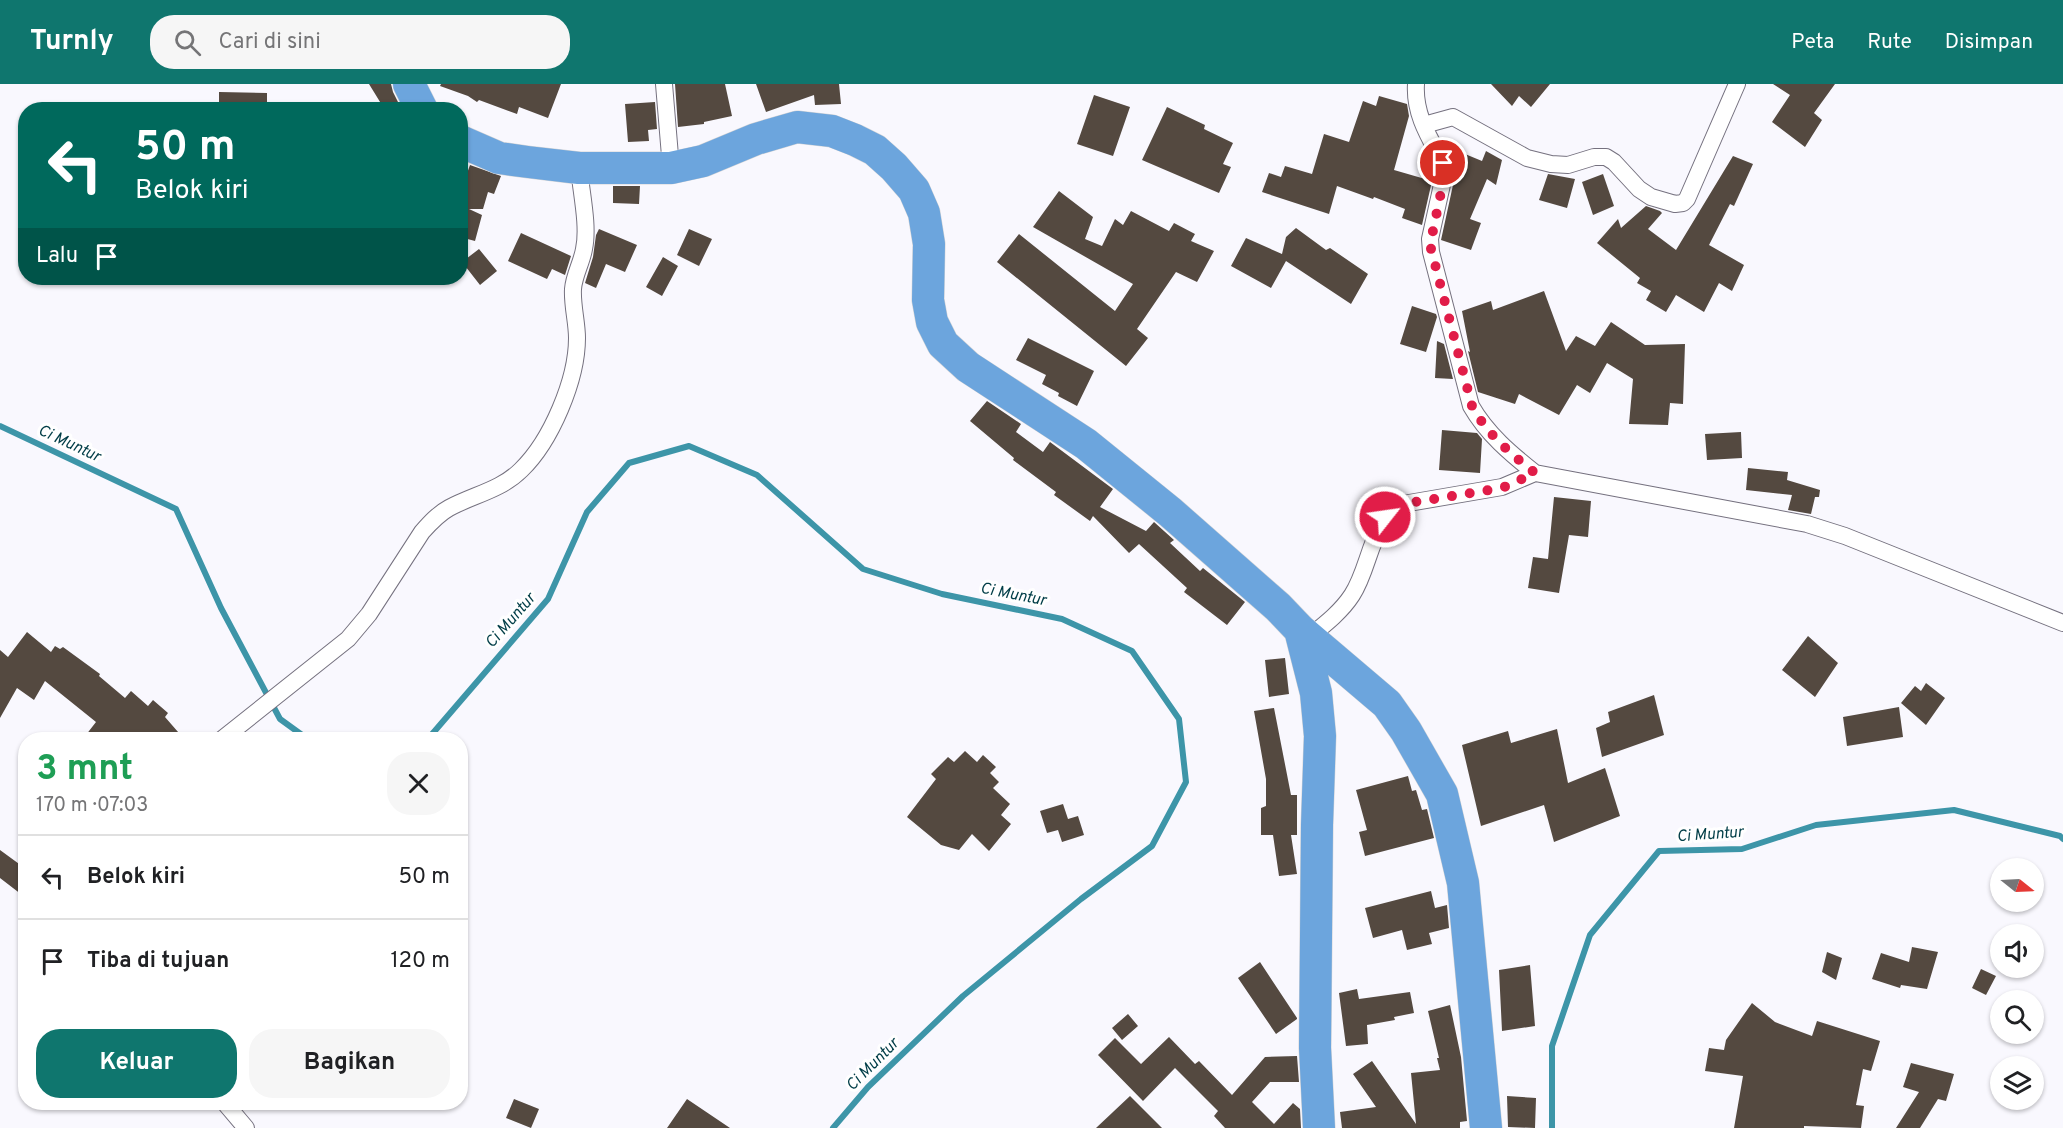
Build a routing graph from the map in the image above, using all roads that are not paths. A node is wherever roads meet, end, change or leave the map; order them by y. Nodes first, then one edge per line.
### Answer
1 (409, 84) edge
2 (664, 84) edge
3 (1416, 84) edge
4 (1737, 84) edge
5 (418, 102) edge
6 (1424, 126) junction
7 (468, 144) edge
8 (579, 168) junction
9 (671, 168) junction
10 (1535, 473) junction
11 (2063, 623) edge
12 (1304, 634) junction
13 (232, 732) edge
14 (231, 1110) edge
15 (246, 1128) edge
16 (1319, 1128) edge
17 (1486, 1128) edge

1 - 5 highway
2 - 9 street
3 - 6 street
4 - 6 street
6 - 10 street
7 - 8 highway
8 - 9 highway
8 - 13 street
9 - 12 highway
10 - 11 street
10 - 12 street
12 - 16 highway
12 - 17 highway
14 - 15 street

